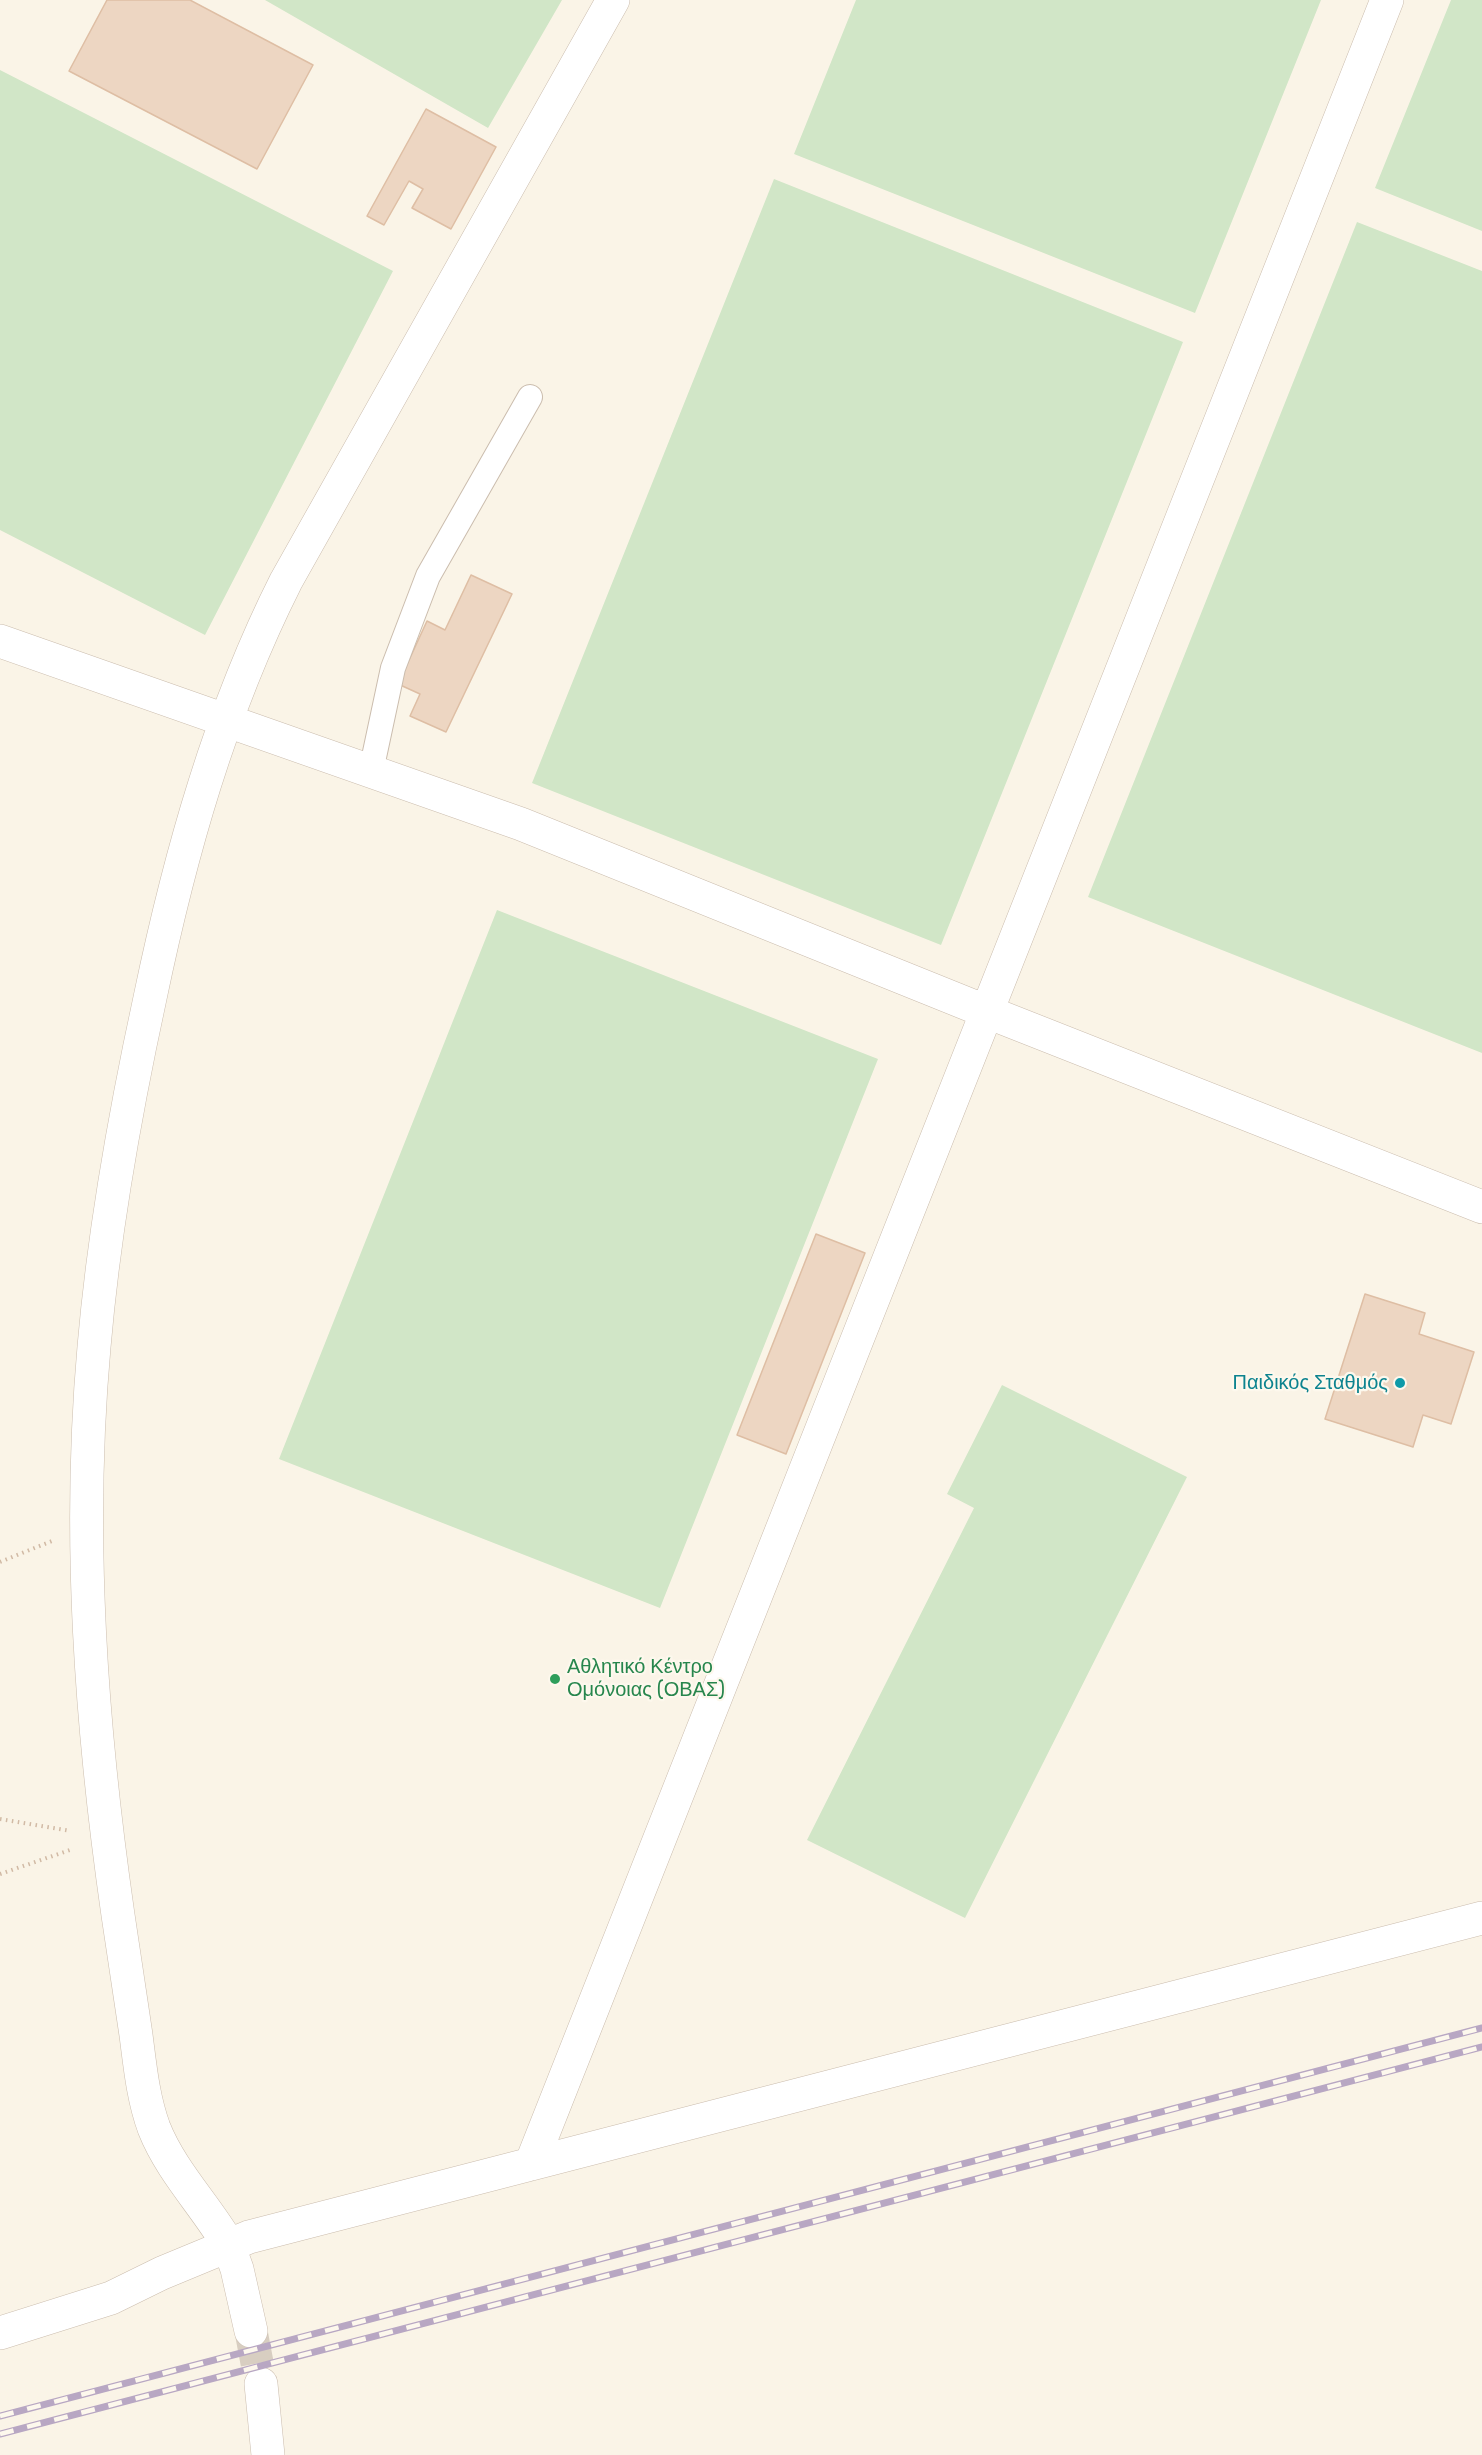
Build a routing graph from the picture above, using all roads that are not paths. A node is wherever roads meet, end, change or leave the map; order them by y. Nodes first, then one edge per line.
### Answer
1 (613, 0) edge
2 (1387, 0) edge
3 (530, 397) dead end
4 (0, 641) edge
5 (226, 720) junction
6 (371, 771) junction
7 (985, 1011) junction
8 (1482, 1207) edge
9 (1482, 1918) edge
10 (531, 2164) junction
11 (228, 2244) junction
12 (251, 2331) tunnel mouth
13 (0, 2333) edge
14 (261, 2384) tunnel mouth
15 (268, 2455) edge

1 - 5 street
2 - 7 street
3 - 6 lane
4 - 5 street
5 - 6 street
5 - 11 street
6 - 7 street
7 - 8 street
7 - 10 street
9 - 10 street
10 - 11 street
11 - 12 street
11 - 13 street
14 - 15 street

